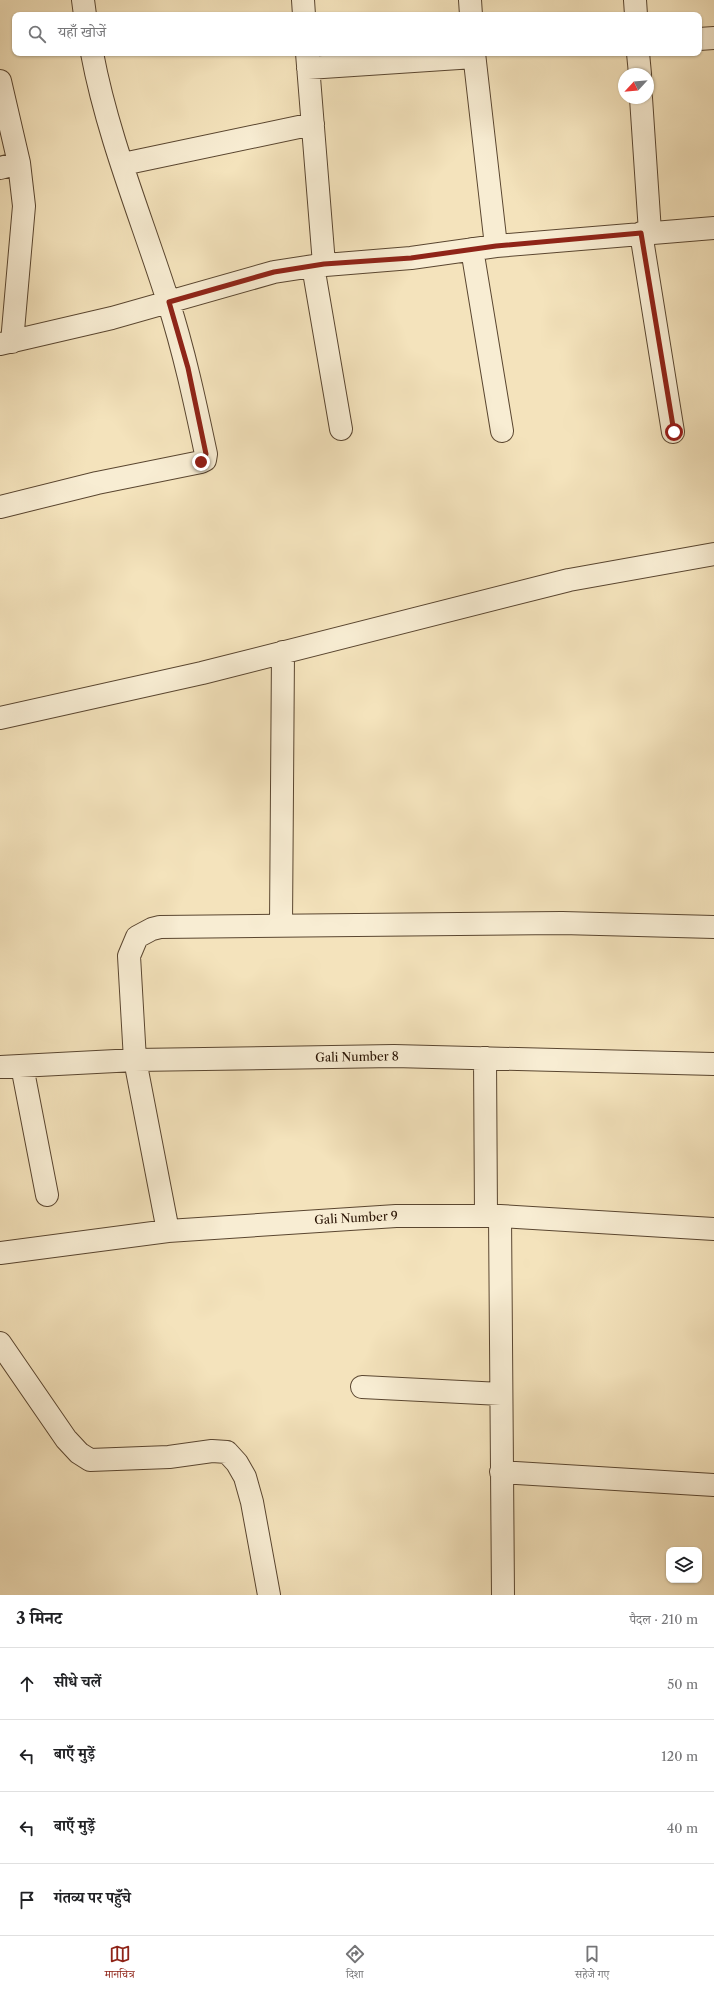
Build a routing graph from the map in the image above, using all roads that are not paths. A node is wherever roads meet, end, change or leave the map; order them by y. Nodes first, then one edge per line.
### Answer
1 (83, 0) edge
2 (303, 0) edge
3 (470, 0) edge
4 (635, 0) edge
5 (85, 12) edge
6 (304, 12) edge
7 (471, 12) edge
8 (636, 12) edge
9 (714, 38) edge
10 (702, 39) edge
11 (93, 56) edge
12 (441, 56) edge
13 (474, 56) edge
14 (638, 56) edge
15 (307, 60) edge
16 (639, 68) edge
17 (0, 81) edge
18 (641, 104) edge
19 (313, 124) junction
20 (123, 164) junction
21 (10, 165) edge
22 (714, 228) edge
23 (646, 233) junction
24 (496, 246) junction
25 (472, 249) junction
26 (319, 265) junction
27 (169, 302) junction
28 (6, 343) edge
29 (341, 429) dead end
30 (502, 431) dead end
31 (674, 432) dead end
32 (0, 507) edge
33 (714, 554) edge
34 (283, 652) junction
35 (0, 718) edge
36 (281, 925) junction
37 (714, 927) edge
38 (485, 1058) junction
39 (135, 1060) junction
40 (714, 1064) edge
41 (22, 1066) junction
42 (0, 1067) edge
43 (47, 1195) dead end
44 (493, 1216) junction
45 (714, 1229) edge
46 (168, 1231) junction
47 (0, 1253) edge
48 (0, 1343) edge
49 (362, 1387) dead end
50 (501, 1394) junction
51 (501, 1472) junction
52 (714, 1485) edge
53 (268, 1595) edge
54 (503, 1595) edge

1 - 5 street
2 - 6 street
3 - 7 street
4 - 8 street
9 - 10 street
11 - 20 street
12 - 15 street
13 - 24 street
14 - 16 street
15 - 19 street
17 - 21 street
18 - 23 street
19 - 20 street
19 - 26 street
20 - 27 street
21 - 28 street
22 - 23 street
23 - 24 street
23 - 31 street
24 - 25 street
25 - 26 street
25 - 30 street
26 - 27 street
26 - 29 street
27 - 28 street
27 - 32 street
33 - 34 street
34 - 35 street
34 - 36 street
36 - 37 street
36 - 39 street
38 - 39 street, Gali Number 8
38 - 40 street, Gali Number 8
38 - 44 street
39 - 41 street, Gali Number 8
39 - 46 street
41 - 42 street, Gali Number 8
41 - 43 street
44 - 45 street, Gali Number 9
44 - 46 street, Gali Number 9
44 - 50 street
46 - 47 street, Gali Number 9
48 - 53 street
49 - 50 street
50 - 51 street
51 - 52 street
51 - 54 street

